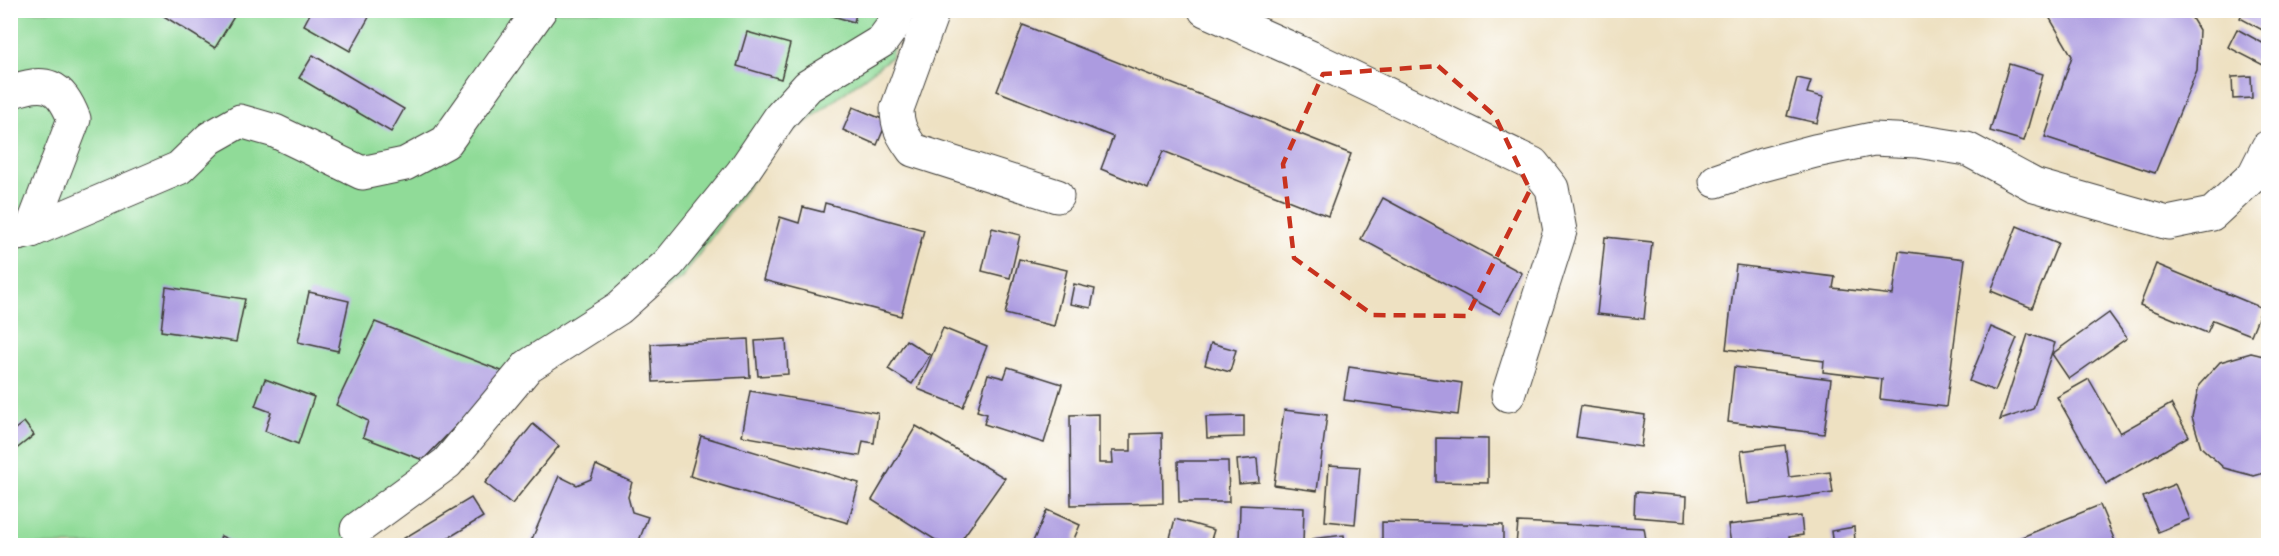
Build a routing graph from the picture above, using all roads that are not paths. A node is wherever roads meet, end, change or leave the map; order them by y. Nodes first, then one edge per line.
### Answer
1 (540, 10) edge
2 (898, 10) edge
3 (933, 10) edge
4 (1205, 10) edge
5 (10, 92) edge
6 (2268, 147) edge
7 (1716, 181) dead end
8 (1057, 196) dead end
9 (21, 233) edge
10 (1508, 395) dead end
11 (357, 529) dead end

1 - 9 street
2 - 11 street
3 - 8 street
4 - 10 street
5 - 9 street
6 - 7 street

